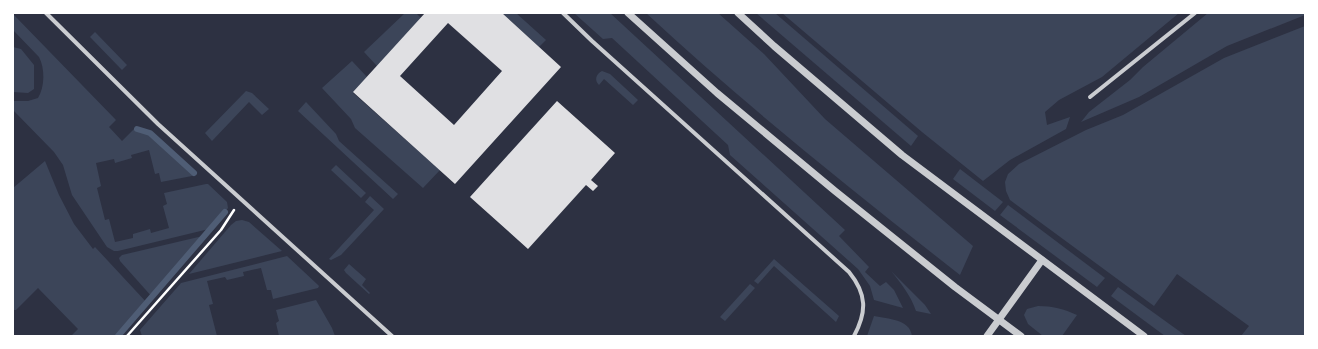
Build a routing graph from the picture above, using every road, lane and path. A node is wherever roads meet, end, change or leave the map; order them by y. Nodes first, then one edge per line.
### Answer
1 (46, 13) edge
2 (563, 13) edge
3 (628, 13) edge
4 (738, 13) edge
5 (1195, 13) edge
6 (1090, 97) dead end
7 (239, 197) junction
8 (1042, 260) junction
9 (999, 320) junction
10 (127, 336) edge
11 (392, 336) edge
12 (854, 336) edge
13 (987, 336) edge
14 (1021, 336) edge
15 (1144, 336) edge

1 - 7 street
2 - 12 street
3 - 9 street
4 - 8 street
5 - 6 street
7 - 10 path
7 - 11 street
8 - 9 street
8 - 15 street
9 - 13 street
9 - 14 street

